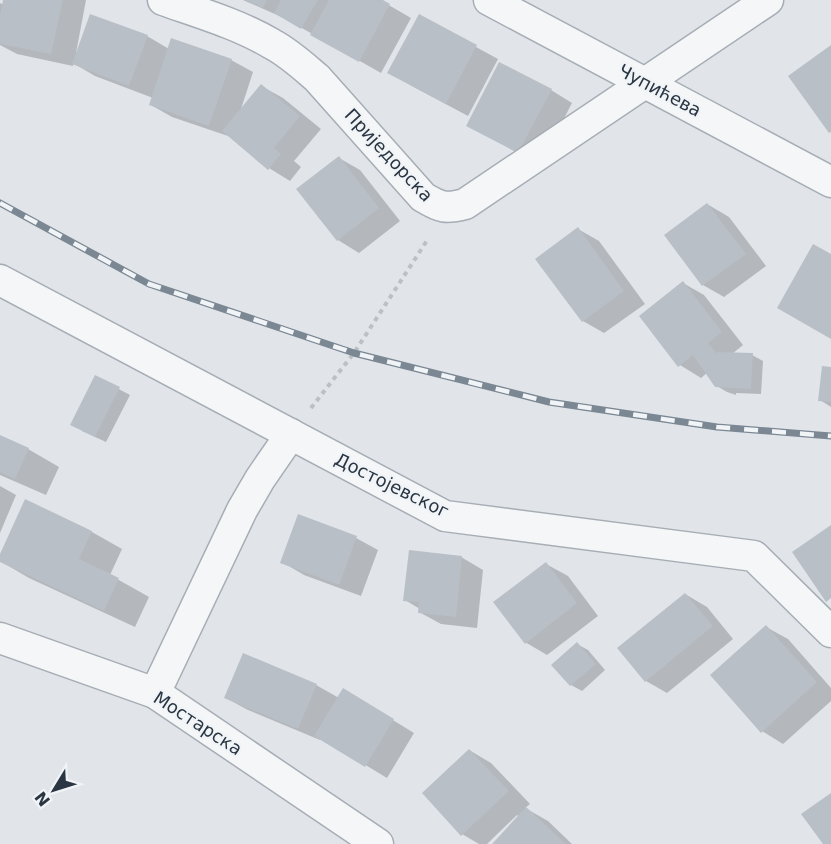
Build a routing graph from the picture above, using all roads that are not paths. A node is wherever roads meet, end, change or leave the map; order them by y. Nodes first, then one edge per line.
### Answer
1 (163, 0) edge
2 (489, 0) edge
3 (768, 0) edge
4 (646, 82) junction
5 (831, 182) edge
6 (0, 280) edge
7 (291, 434) junction
8 (831, 632) edge
9 (0, 638) edge
10 (156, 693) junction
11 (378, 844) edge

1 - 4 street, Приједорска
2 - 4 street, Чупићева
3 - 4 street, Приједорска
4 - 5 street, Чупићева
6 - 7 street, Достојевског
7 - 8 street, Достојевског
7 - 10 street
9 - 10 street, Мостарска
10 - 11 street, Мостарска

